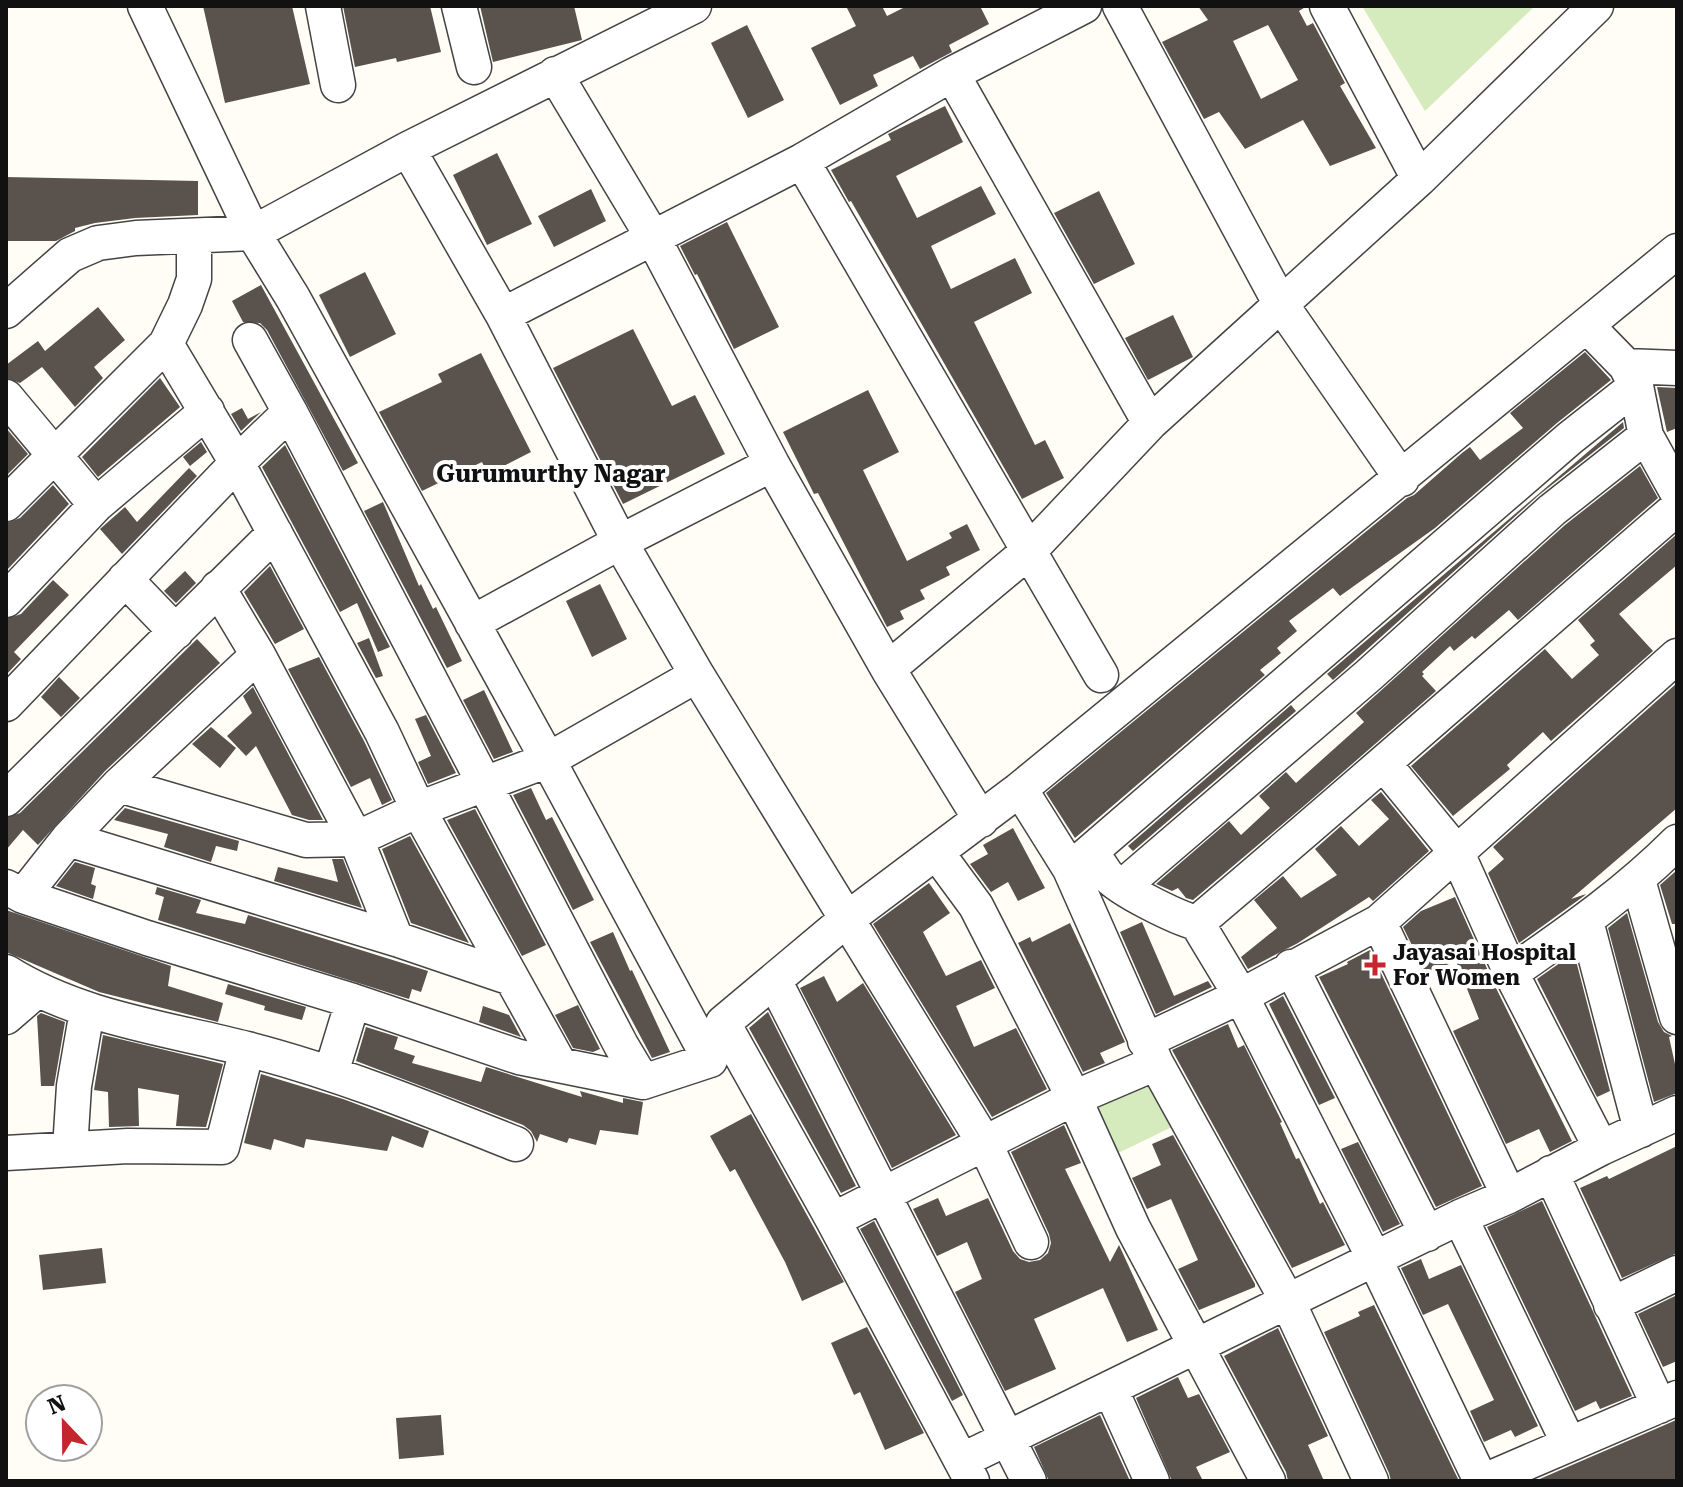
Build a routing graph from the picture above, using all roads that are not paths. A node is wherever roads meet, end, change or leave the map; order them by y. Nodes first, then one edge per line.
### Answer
1 (145, 6) edge
2 (323, 6) edge
3 (459, 6) edge
4 (694, 6) edge
5 (1084, 6) edge
6 (1120, 6) edge
7 (1327, 6) edge
8 (1596, 6) edge
9 (474, 67) dead end
10 (555, 74) junction
11 (952, 74) junction
12 (338, 85) dead end
13 (408, 149) junction
14 (802, 161) junction
15 (1419, 179) junction
16 (253, 233) junction
17 (652, 236) junction
18 (194, 237) junction
19 (1677, 251) edge
20 (1280, 303) junction
21 (6, 311) edge
22 (503, 315) junction
23 (1587, 326) junction
24 (250, 340) dead end
25 (166, 344) junction
26 (1677, 368) edge
27 (1631, 376) junction
28 (6, 397) edge
29 (207, 411) junction
30 (290, 412) junction
31 (1150, 423) junction
32 (1646, 436) junction
33 (54, 457) junction
34 (237, 463) junction
35 (772, 464) junction
36 (1402, 479) junction
37 (1677, 492) edge
38 (6, 504) edge
39 (96, 505) junction
40 (1677, 508) edge
41 (275, 533) junction
42 (620, 542) junction
43 (1029, 551) junction
44 (125, 579) junction
45 (218, 588) junction
46 (6, 600) edge
47 (472, 623) junction
48 (176, 632) junction
49 (258, 655) junction
50 (1677, 656) edge
51 (888, 669) junction
52 (697, 675) junction
53 (1101, 675) dead end
54 (6, 704) edge
55 (548, 760) junction
56 (1384, 764) junction
57 (484, 783) junction
58 (119, 785) junction
59 (1020, 789) junction
60 (6, 799) edge
61 (419, 811) junction
62 (981, 820) junction
63 (68, 839) junction
64 (356, 839) junction
65 (1677, 842) edge
66 (937, 853) junction
67 (1457, 853) junction
68 (1081, 860) junction
69 (1638, 880) junction
70 (1122, 887) junction
71 (15, 891) edge
72 (847, 919) junction
73 (1586, 921) junction
74 (1379, 922) junction
75 (1197, 923) junction
76 (396, 939) junction
77 (1291, 967) junction
78 (6, 972) edge
79 (1511, 973) junction
80 (511, 978) junction
81 (775, 982) junction
82 (36, 991) junction
83 (1241, 996) junction
84 (353, 1001) junction
85 (87, 1011) junction
86 (6, 1017) edge
87 (1677, 1017) edge
88 (723, 1023) junction
89 (247, 1049) junction
90 (1150, 1052) junction
91 (710, 1060) junction
92 (560, 1065) junction
93 (331, 1073) junction
94 (643, 1082) junction
95 (1074, 1098) junction
96 (1677, 1113) edge
97 (1641, 1130) junction
98 (516, 1144) dead end
99 (985, 1144) junction
100 (1601, 1148) junction
101 (70, 1149) junction
102 (6, 1153) edge
103 (1551, 1173) junction
104 (884, 1195) junction
105 (1509, 1196) junction
106 (1460, 1217) junction
107 (833, 1220) junction
108 (1427, 1234) junction
109 (1031, 1242) dead end
110 (1375, 1260) junction
111 (1677, 1273) edge
112 (1288, 1302) junction
113 (1611, 1305) junction
114 (1197, 1346) junction
115 (1110, 1388) junction
116 (1668, 1402) edge
117 (1008, 1438) junction
118 (1569, 1444) junction
119 (968, 1470) edge
120 (1029, 1481) edge
121 (1152, 1481) edge
122 (1268, 1481) edge
123 (1371, 1481) edge
124 (1483, 1481) edge

1 - 16 street
2 - 12 street
3 - 9 street
4 - 10 street
5 - 11 street
6 - 20 street
7 - 15 street
8 - 15 street
10 - 13 street
10 - 17 street
11 - 14 street
11 - 31 street
13 - 16 street
13 - 22 street
14 - 17 street
14 - 43 street
15 - 20 street
16 - 18 street
16 - 47 street
17 - 22 street
17 - 35 street
18 - 21 street
18 - 25 street
19 - 23 street
20 - 31 street
20 - 36 street
22 - 42 street
23 - 27 street
23 - 36 street
24 - 30 street
25 - 29 street
25 - 33 street
26 - 27 street
27 - 32 street
27 - 68 street
28 - 33 street
29 - 34 street
29 - 39 street
30 - 34 street
30 - 57 street
31 - 43 street
32 - 37 street
32 - 70 street
33 - 38 street
33 - 39 street
34 - 41 street
34 - 44 street
35 - 42 street
35 - 51 street
36 - 59 street
39 - 46 street
40 - 56 street
41 - 45 street
41 - 61 street
42 - 47 street
42 - 52 street
43 - 51 street
43 - 53 street
44 - 48 street
44 - 54 street
45 - 48 street
45 - 49 street
47 - 55 street
48 - 60 street
49 - 58 street
49 - 64 street
50 - 67 street
51 - 62 street
52 - 55 street
52 - 72 street
55 - 57 street
55 - 91 street
56 - 67 street
56 - 75 street
57 - 61 street
57 - 94 street
58 - 63 street
58 - 64 street
59 - 62 street
59 - 68 street
61 - 64 street
61 - 80 street
62 - 66 street
63 - 71 street
63 - 76 street
64 - 76 street
65 - 69 street
66 - 72 street
66 - 95 street
67 - 74 street
67 - 79 street
68 - 70 street
68 - 90 street
69 - 73 street
69 - 87 street
70 - 75 street
71 - 84 street
72 - 81 street
72 - 99 street
73 - 79 street
73 - 97 street
74 - 77 street
74 - 105 street
75 - 83 street
76 - 80 street
77 - 83 street
77 - 108 street
78 - 82 street
79 - 100 street
80 - 92 street
81 - 88 street
81 - 104 street
82 - 85 street
82 - 86 street
83 - 90 street
83 - 110 street
84 - 92 street
84 - 93 street
85 - 89 street
85 - 101 street
88 - 91 street
88 - 107 street
89 - 93 street
89 - 101 street
90 - 95 street
90 - 112 street
91 - 94 street
92 - 94 street
93 - 98 street
95 - 99 street
95 - 114 street
96 - 97 street
97 - 100 street
99 - 104 street
99 - 109 street
100 - 103 street
101 - 102 street
103 - 105 street
103 - 113 street
104 - 107 street
104 - 117 street
105 - 106 street
106 - 108 street
106 - 118 street
107 - 119 street
108 - 110 street
110 - 112 street
110 - 124 street
111 - 113 street
112 - 114 street
112 - 123 street
113 - 116 street
114 - 115 street
114 - 122 street
115 - 117 street
115 - 121 street
116 - 118 street
117 - 119 street
117 - 120 street
118 - 124 street

